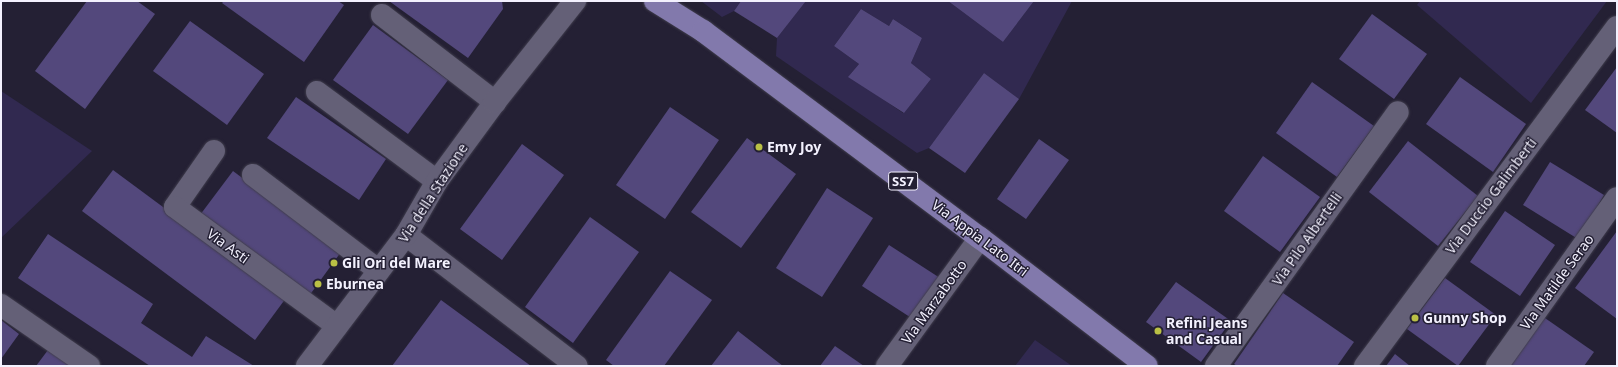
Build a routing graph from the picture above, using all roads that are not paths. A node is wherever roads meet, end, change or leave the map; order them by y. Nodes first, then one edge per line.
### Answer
1 (575, 1) edge
2 (655, 1) edge
3 (382, 15) dead end
4 (1617, 27) edge
5 (317, 92) dead end
6 (495, 102) junction
7 (1398, 112) dead end
8 (214, 151) dead end
9 (253, 175) dead end
10 (437, 181) junction
11 (1617, 198) edge
12 (406, 235) junction
13 (980, 238) junction
14 (378, 270) junction
15 (1, 306) edge
16 (337, 326) junction
17 (89, 366) edge
18 (306, 366) edge
19 (577, 366) edge
20 (887, 366) edge
21 (1147, 366) edge
22 (1216, 366) edge
23 (1365, 366) edge
24 (1497, 366) edge

1 - 6 street, Via della Stazione
2 - 13 main road, Via Appia Lato Itri / SS7
3 - 6 street
4 - 23 street, Via Duccio Galimberti
5 - 10 street
6 - 10 street, Via della Stazione
7 - 22 street, Via Pilo Albertelli
8 - 16 street, Via Asti
9 - 14 street
10 - 12 street, Via della Stazione
11 - 24 street, Via Matilde Serao
12 - 14 street, Via della Stazione
12 - 19 street
13 - 20 street, Via Marzabotto
13 - 21 main road, Via Appia Lato Itri / SS7
14 - 16 street, Via della Stazione
15 - 17 street
16 - 18 street, Via della Stazione

